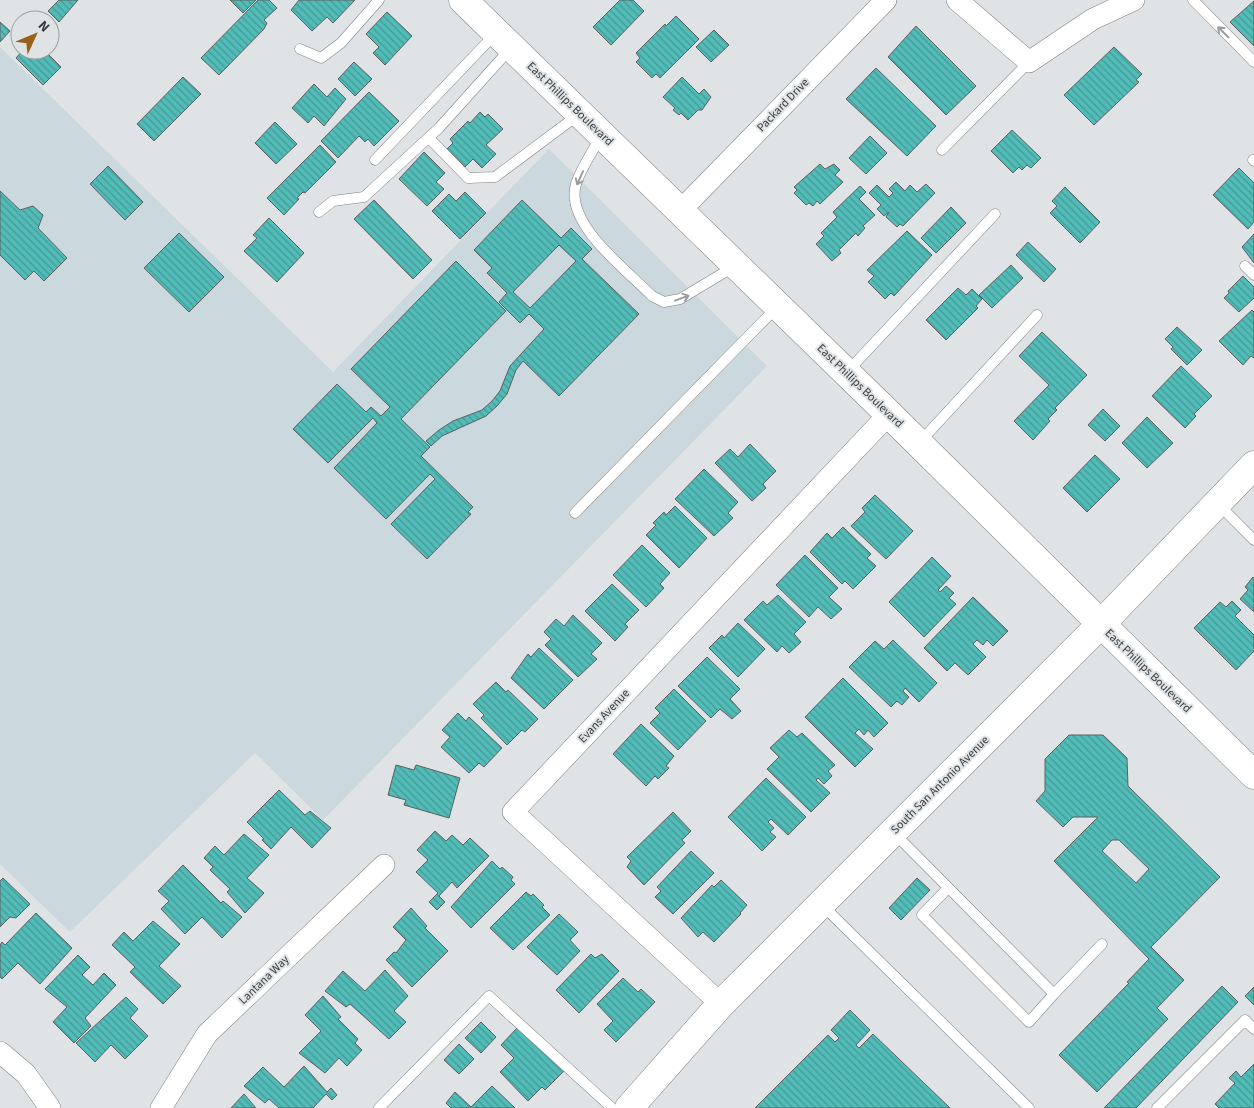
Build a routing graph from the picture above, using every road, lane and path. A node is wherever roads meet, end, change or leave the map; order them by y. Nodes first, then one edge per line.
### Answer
1 (379, 0) edge
2 (463, 0) edge
3 (886, 0) edge
4 (957, 0) edge
5 (1134, 0) edge
6 (1192, 0) edge
7 (504, 40) junction
8 (300, 50) dead end
9 (1029, 62) junction
10 (1254, 62) edge
11 (580, 113) junction
12 (602, 135) junction
13 (428, 138) junction
14 (942, 150) dead end
15 (375, 160) dead end
16 (680, 211) junction
17 (319, 212) dead end
18 (995, 214) dead end
19 (736, 265) junction
20 (1245, 266) dead end
21 (1254, 275) edge
22 (777, 306) junction
23 (1037, 315) dead end
24 (846, 373) junction
25 (889, 414) junction
26 (918, 444) junction
27 (1254, 464) edge
28 (1217, 503) junction
29 (575, 513) dead end
30 (1254, 540) edge
31 (1100, 625) junction
32 (1254, 775) edge
33 (893, 832) junction
34 (384, 865) dead end
35 (948, 888) junction
36 (821, 904) junction
37 (1102, 944) dead end
38 (1054, 994) junction
39 (721, 1004) junction
40 (1254, 1029) edge
41 (0, 1052) edge
42 (50, 1108) edge
43 (161, 1108) edge
44 (379, 1108) edge
45 (612, 1108) edge
46 (629, 1108) edge
47 (1029, 1108) edge
48 (1157, 1108) edge

1 - 8 lane
2 - 7 street, East Phillips Boulevard
3 - 16 street, Packard Drive
4 - 9 street
5 - 9 street
10 -> 6 lane
7 - 11 street, East Phillips Boulevard
7 - 13 lane
7 - 15 lane
9 - 14 lane
11 - 12 street, East Phillips Boulevard
11 - 13 lane
12 - 16 street, East Phillips Boulevard
12 -> 19 lane
13 - 17 lane
16 - 19 street, East Phillips Boulevard
18 - 24 lane
19 - 22 street, East Phillips Boulevard
20 - 21 lane
22 - 24 street, East Phillips Boulevard
22 - 29 lane
23 - 26 lane
24 - 25 street, East Phillips Boulevard
25 - 26 street, East Phillips Boulevard
25 - 39 street, Evans Avenue
26 - 31 street, East Phillips Boulevard
27 - 28 street, South San Antonio Avenue
28 - 30 lane
28 - 31 street, South San Antonio Avenue
31 - 32 street, East Phillips Boulevard
31 - 33 street, South San Antonio Avenue
33 - 35 lane
33 - 36 street, South San Antonio Avenue
34 - 43 street, Lantana Way
35 - 38 lane
35 - 38 lane
36 - 39 street, South San Antonio Avenue
36 - 47 lane
37 - 38 lane
39 - 46 street, South San Antonio Avenue
40 - 48 lane
41 - 42 street
44 - 45 lane

